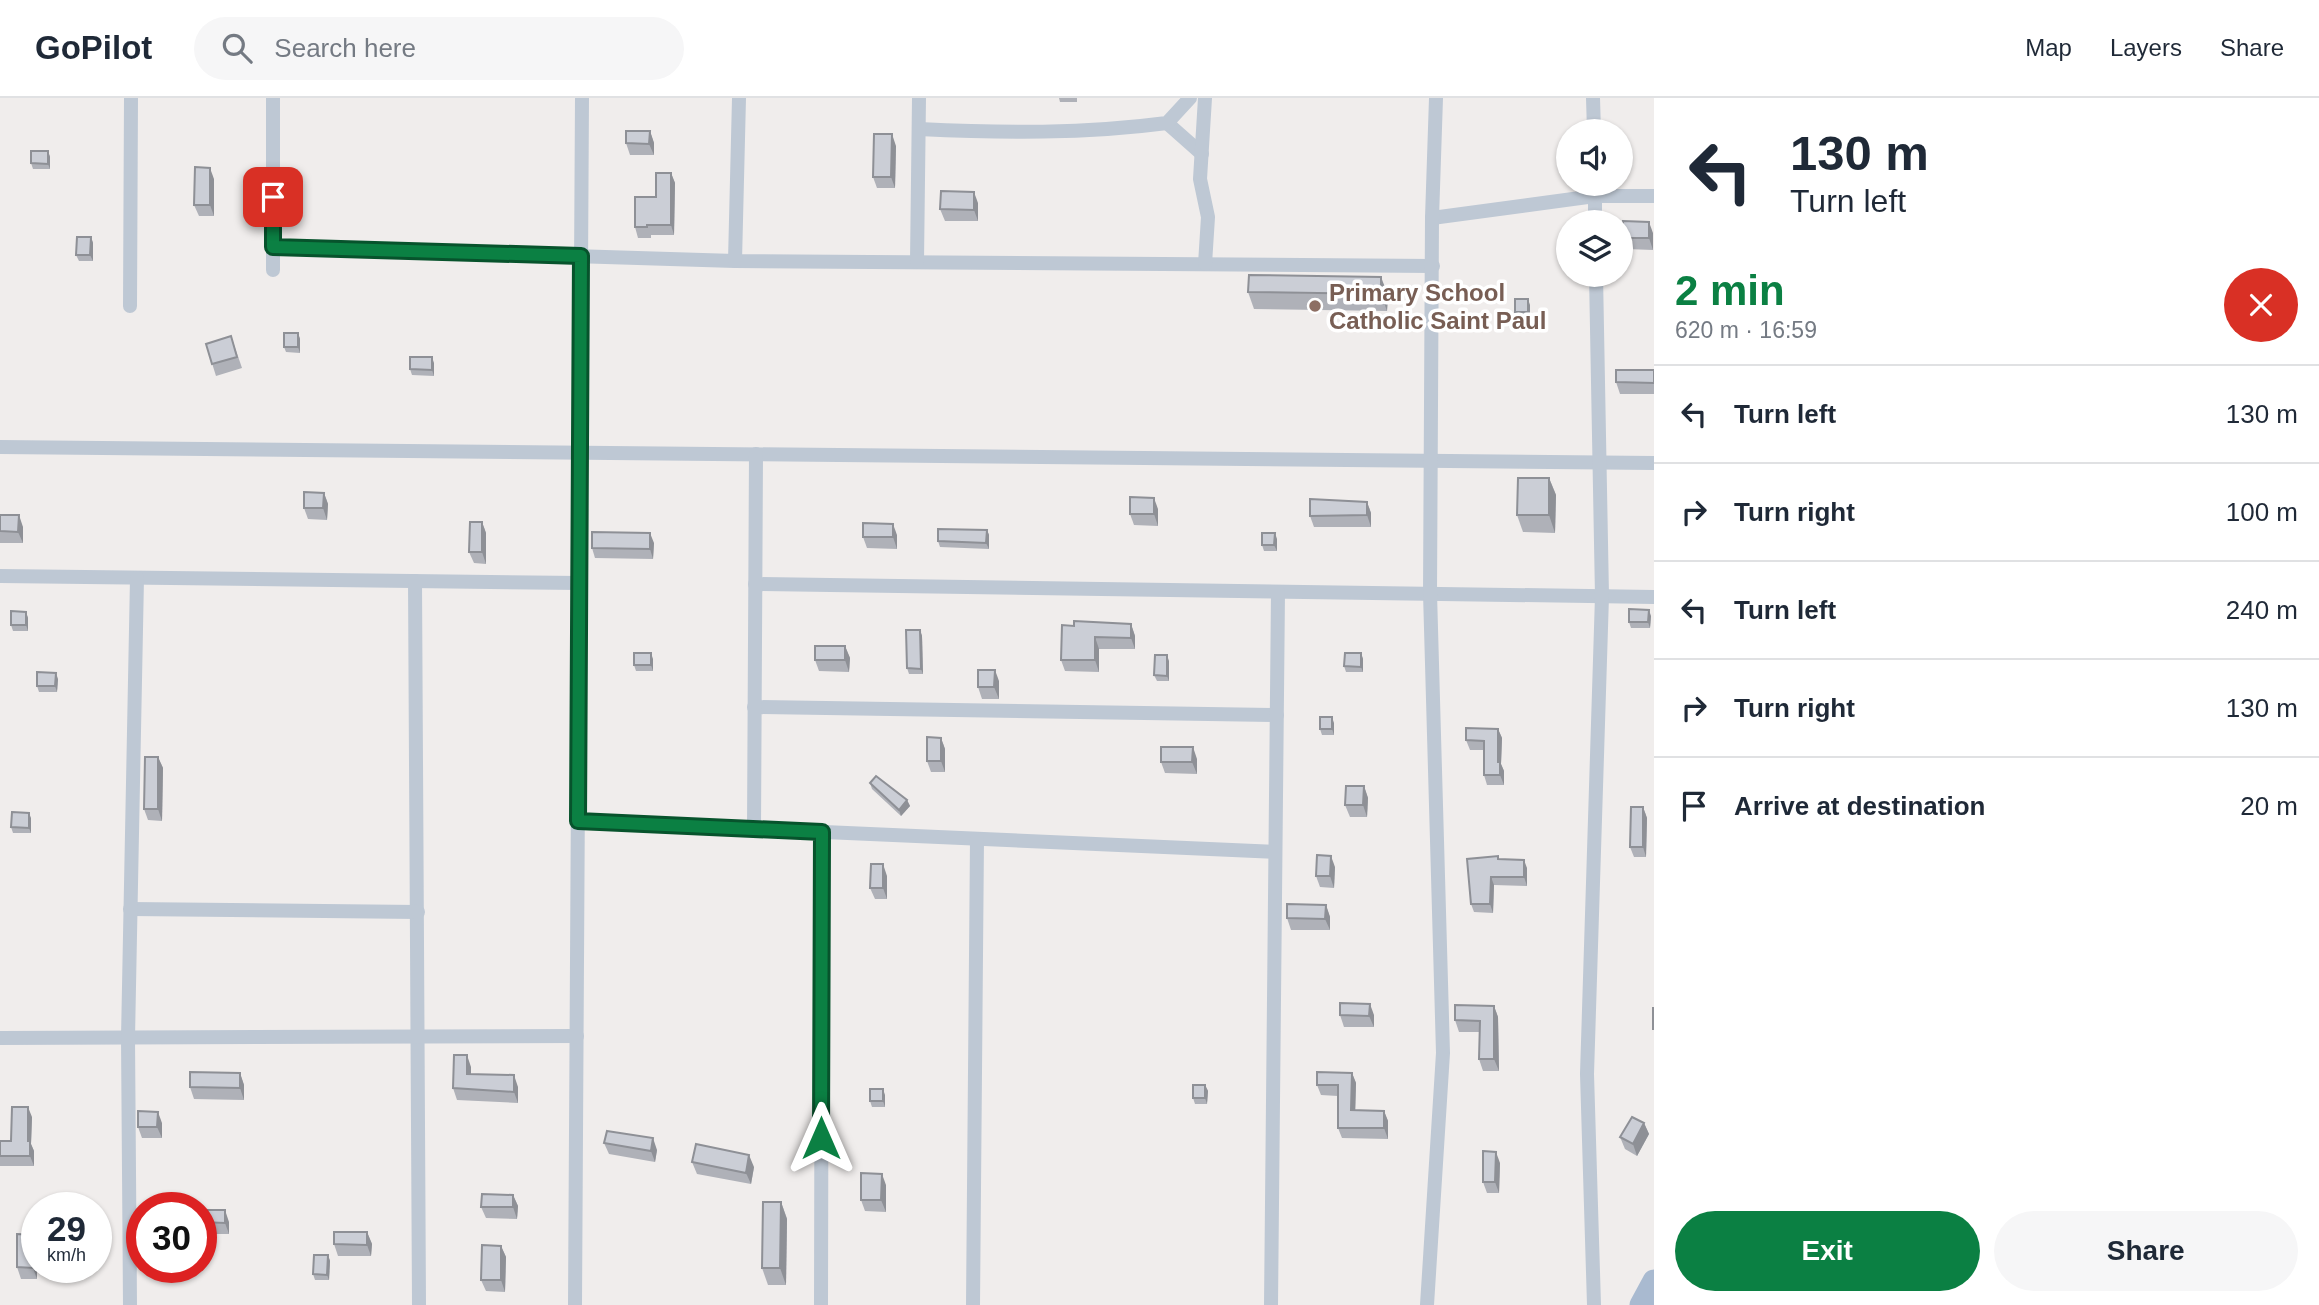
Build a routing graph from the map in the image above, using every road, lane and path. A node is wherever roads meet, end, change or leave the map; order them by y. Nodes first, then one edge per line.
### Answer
1 (131, 98) edge
2 (273, 98) edge
3 (582, 98) edge
4 (739, 98) edge
5 (919, 98) edge
6 (1190, 98) edge
7 (1205, 98) edge
8 (1436, 98) edge
9 (1593, 98) edge
10 (1594, 119) edge
11 (1167, 123) junction
12 (919, 129) junction
13 (1202, 155) junction
14 (1633, 194) edge
15 (1560, 196) edge
16 (1654, 196) edge
17 (1432, 218) junction
18 (273, 247) junction
19 (581, 256) junction
20 (735, 261) junction
21 (917, 262) junction
22 (1205, 264) junction
23 (1433, 266) junction
24 (273, 270) dead end
25 (1596, 287) edge
26 (130, 306) dead end
27 (0, 447) edge
28 (580, 452) junction
29 (756, 454) junction
30 (1432, 462) junction
31 (1599, 462) junction
32 (1654, 463) edge
33 (0, 576) edge
34 (137, 578) junction
35 (415, 581) junction
36 (579, 583) junction
37 (755, 584) junction
38 (1278, 593) junction
39 (1430, 593) junction
40 (1602, 596) junction
41 (1654, 597) edge
42 (754, 707) junction
43 (1277, 715) junction
44 (578, 821) junction
45 (754, 829) junction
46 (822, 832) junction
47 (977, 839) junction
48 (1275, 852) junction
49 (131, 909) junction
50 (418, 912) junction
51 (577, 1036) junction
52 (419, 1037) junction
53 (0, 1038) edge
54 (128, 1038) junction
55 (1654, 1281) edge
56 (130, 1305) edge
57 (419, 1305) edge
58 (575, 1305) edge
59 (821, 1305) edge
60 (973, 1305) edge
61 (1271, 1305) edge
62 (1427, 1305) edge
63 (1594, 1305) edge
64 (1641, 1305) edge

1 - 26 street
2 - 18 street
3 - 19 street
4 - 20 street
5 - 12 street
6 - 11 street
7 - 13 street
8 - 17 street
9 - 10 street
11 - 12 street
11 - 13 street
12 - 21 street
13 - 22 street
14 - 16 street
15 - 17 street
17 - 23 street
18 - 19 street
18 - 24 street
19 - 20 street
19 - 28 street
20 - 21 street
21 - 22 street
22 - 23 street
23 - 30 street
25 - 31 street
27 - 28 street
28 - 29 street
28 - 36 street
29 - 30 street
29 - 37 street
30 - 31 street
30 - 39 street
31 - 32 street
31 - 40 street
33 - 34 street
34 - 35 street
34 - 49 street
35 - 36 street
35 - 50 street
36 - 44 street
37 - 38 street
37 - 42 street
38 - 39 street
38 - 43 street
39 - 40 street
39 - 62 street
40 - 41 street
40 - 63 street
42 - 43 street
42 - 45 street
43 - 48 street
44 - 45 street
44 - 51 street
45 - 46 street
46 - 47 street
46 - 59 street
47 - 48 street
47 - 60 street
48 - 61 street
49 - 50 street
49 - 54 street
50 - 52 street
51 - 52 street
51 - 58 street
52 - 54 street
52 - 57 street
53 - 54 street
54 - 56 street
55 - 64 main road

